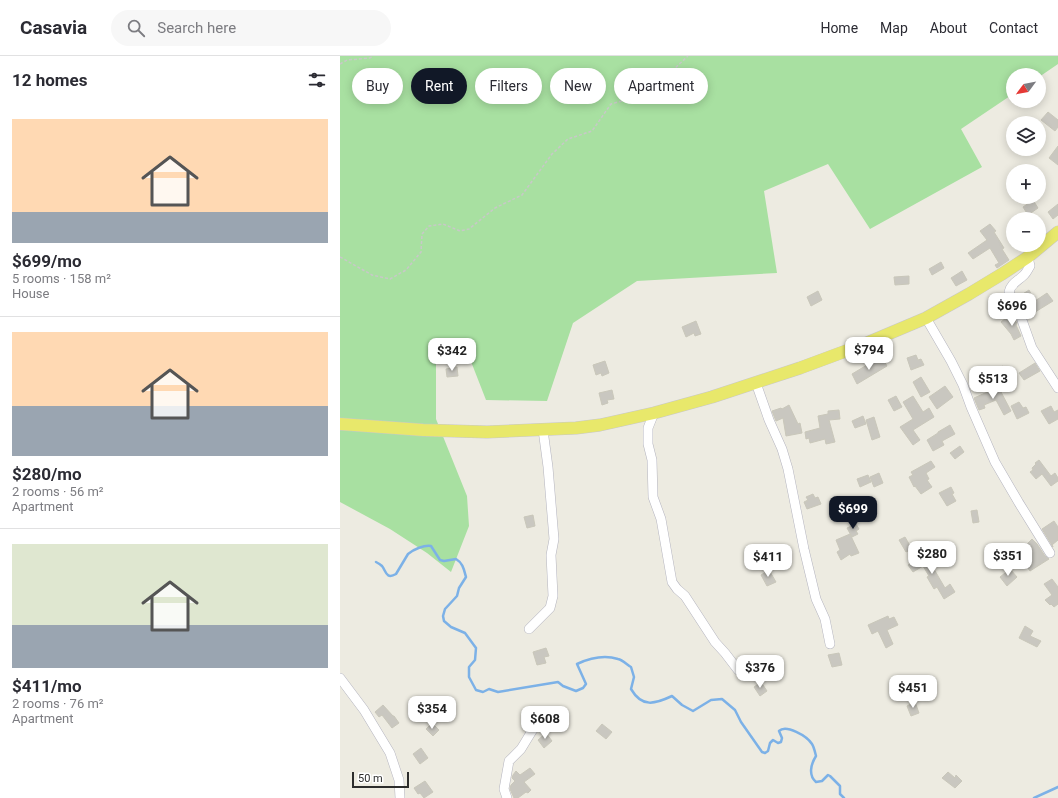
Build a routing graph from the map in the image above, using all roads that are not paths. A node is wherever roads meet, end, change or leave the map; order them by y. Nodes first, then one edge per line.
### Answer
1 (1058, 232) edge
2 (1028, 257) junction
3 (926, 318) junction
4 (756, 383) junction
5 (1058, 388) edge
6 (654, 413) junction
7 (340, 424) edge
8 (543, 430) junction
9 (1050, 553) dead end
10 (529, 629) dead end
11 (830, 644) dead end
12 (738, 670) dead end
13 (340, 678) edge
14 (546, 713) dead end
15 (400, 798) edge
16 (507, 798) edge

1 - 2 main road
2 - 3 main road
2 - 5 street
3 - 4 main road
3 - 9 street
4 - 6 main road
4 - 11 street
6 - 8 main road
6 - 12 street
7 - 8 main road
8 - 10 street
13 - 15 street
14 - 16 street

